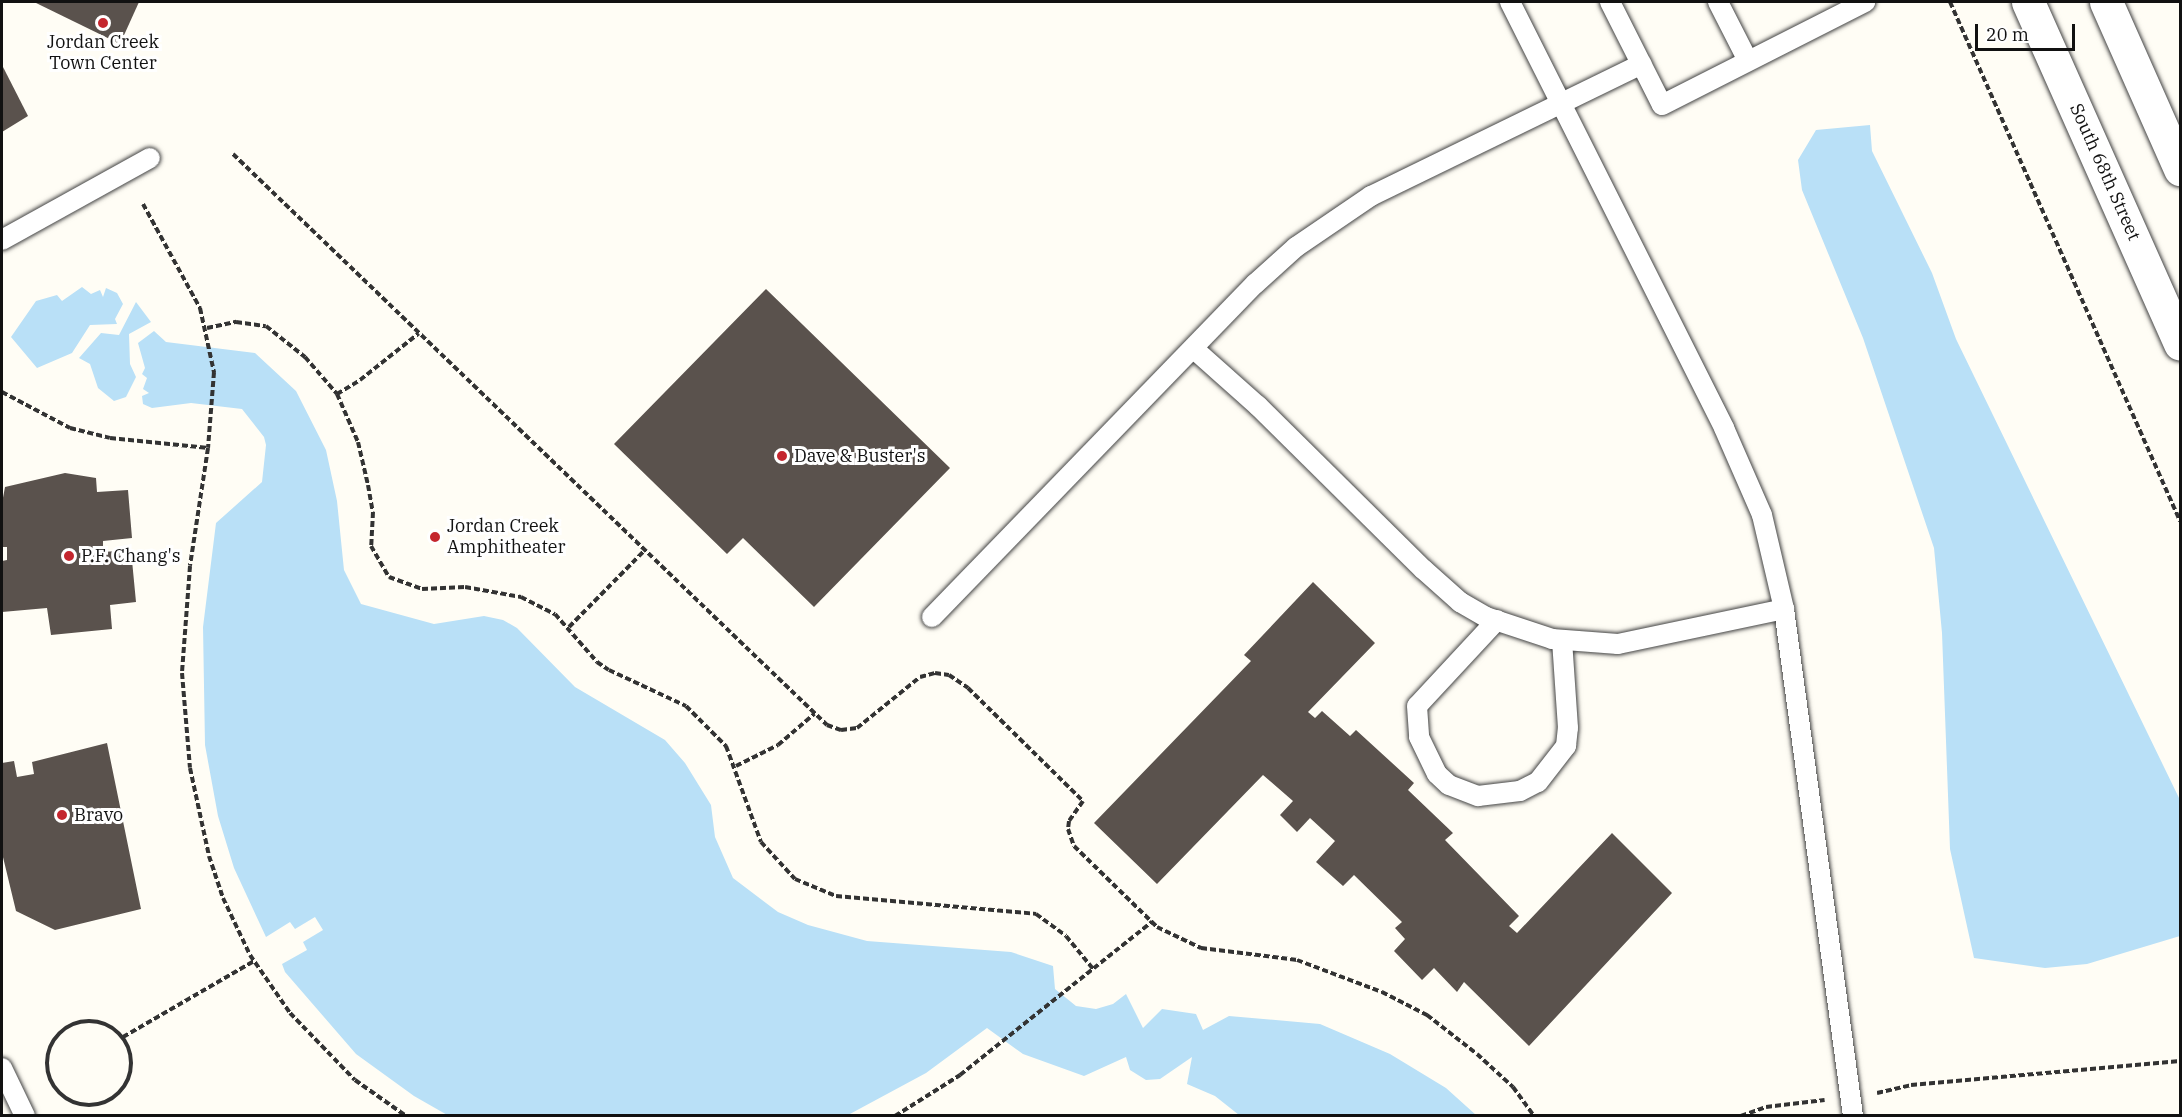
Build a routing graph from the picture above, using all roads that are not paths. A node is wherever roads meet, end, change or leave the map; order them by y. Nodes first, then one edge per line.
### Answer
1 (1510, 2) edge
2 (1610, 2) edge
3 (1718, 2) edge
4 (1865, 2) edge
5 (2028, 2) edge
6 (2106, 2) edge
7 (1748, 61) junction
8 (1642, 64) junction
9 (1562, 104) junction
10 (150, 158) dead end
11 (2181, 169) edge
12 (2, 240) edge
13 (2181, 344) edge
14 (1194, 349) junction
15 (1784, 609) junction
16 (932, 618) dead end
17 (1497, 620) junction
18 (1562, 640) junction
19 (2, 1068) edge
20 (1852, 1106) edge
21 (18, 1113) edge

1 - 9 lane
2 - 8 lane
3 - 7 lane
4 - 7 lane
5 - 13 street, South 68th Street
6 - 11 street
7 - 8 lane
8 - 9 lane
9 - 14 lane
9 - 15 lane
10 - 12 lane
14 - 16 lane
14 - 17 lane
15 - 18 lane
15 - 20 lane
17 - 18 lane
17 - 18 lane
19 - 21 lane

